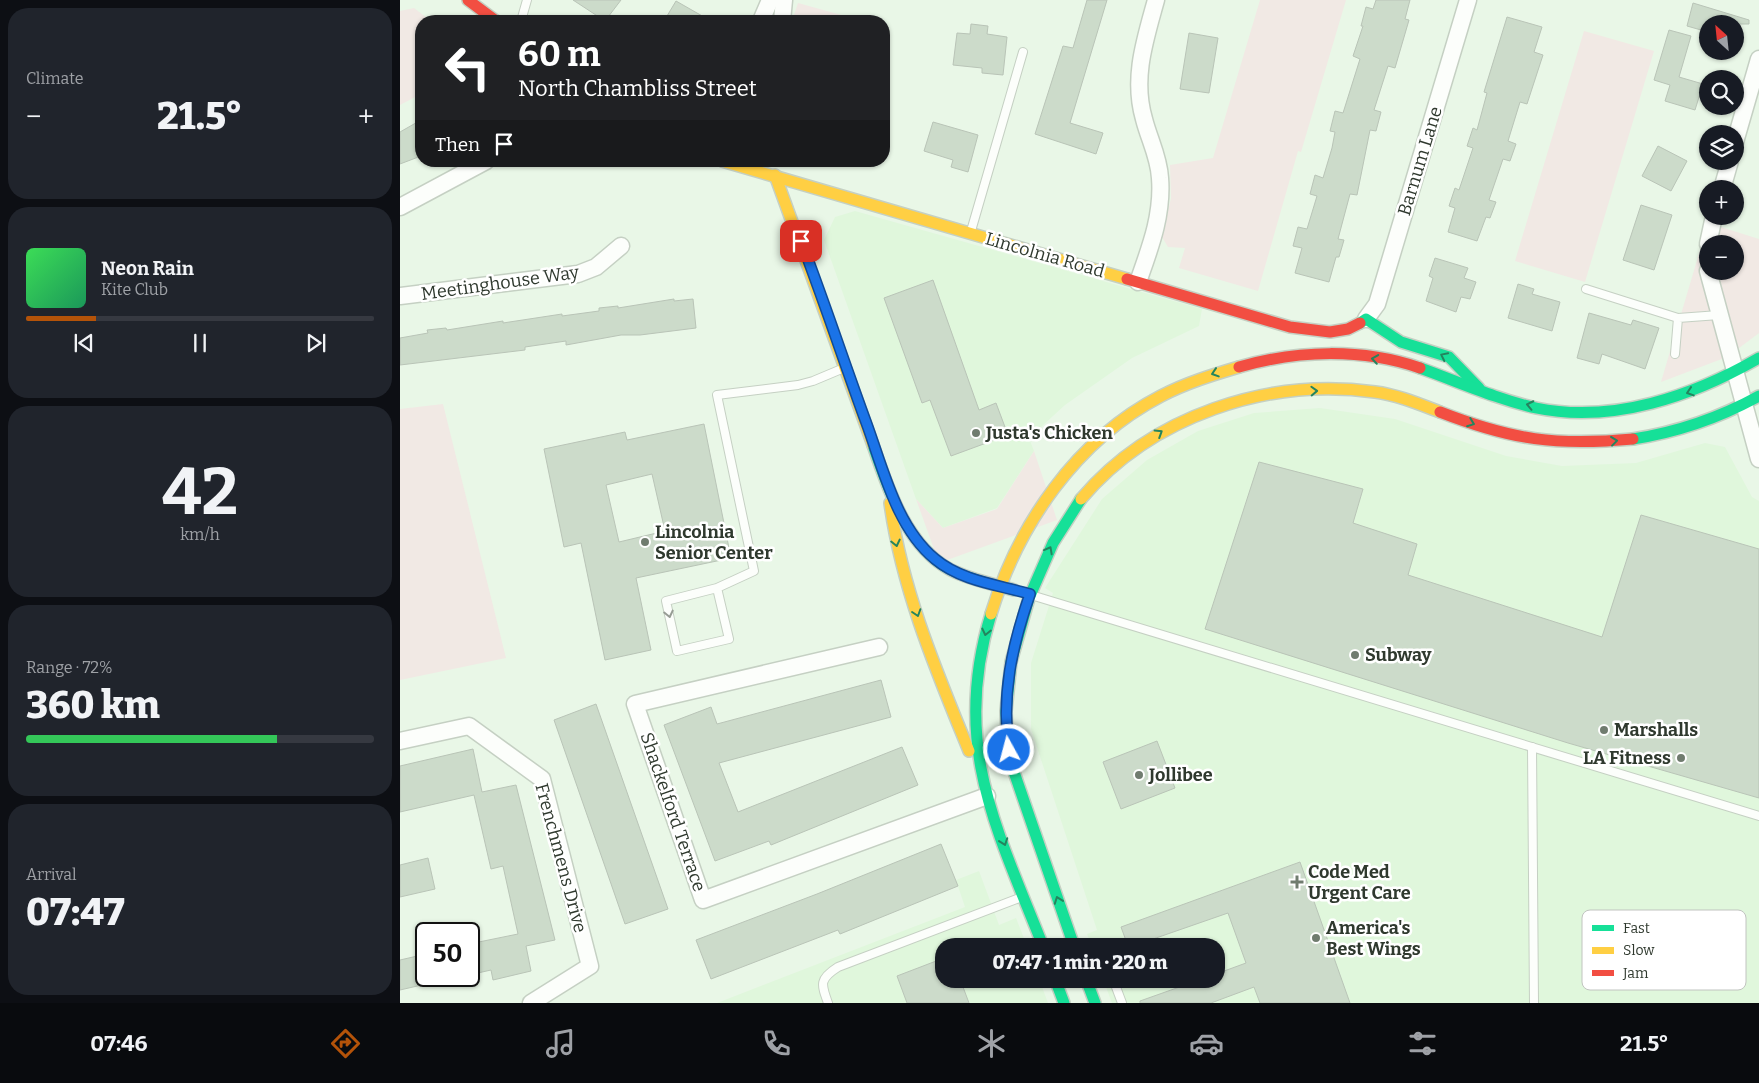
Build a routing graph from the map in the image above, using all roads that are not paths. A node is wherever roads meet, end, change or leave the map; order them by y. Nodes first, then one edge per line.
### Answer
1 (468, 0) edge
2 (527, 0) edge
3 (770, 0) edge
4 (784, 0) edge
5 (1156, 0) edge
6 (1468, 0) edge
7 (488, 15) edge
8 (523, 15) edge
9 (764, 15) edge
10 (783, 15) edge
11 (1023, 52) dead end
12 (1759, 58) edge
13 (1740, 125) edge
14 (475, 167) edge
15 (774, 168) edge
16 (400, 207) edge
17 (970, 233) junction
18 (621, 246) dead end
19 (1710, 280) edge
20 (1138, 282) junction
21 (1586, 288) dead end
22 (400, 296) edge
23 (1719, 315) junction
24 (1678, 318) junction
25 (1366, 319) junction
26 (1674, 354) dead end
27 (1759, 358) edge
28 (846, 367) junction
29 (1735, 374) junction
30 (1479, 389) junction
31 (1759, 396) edge
32 (1744, 406) junction
33 (1759, 459) edge
34 (888, 484) junction
35 (1000, 586) junction
36 (717, 588) junction
37 (1030, 594) junction
38 (879, 647) dead end
39 (400, 741) edge
40 (1532, 747) junction
41 (987, 796) junction
42 (1759, 816) edge
43 (1024, 896) junction
44 (1040, 938) edge
45 (1071, 938) edge
46 (1058, 988) edge
47 (1091, 988) edge
48 (1116, 988) edge
49 (531, 1003) edge
50 (828, 1003) edge
51 (1064, 1003) edge
52 (1095, 1003) edge
53 (1122, 1003) edge
54 (1534, 1003) edge

1 - 7 main road
2 - 8 lane
3 - 9 street
4 - 10 street
5 - 20 street
6 - 25 street, Barnum Lane
11 - 17 lane
12 - 13 street
14 - 16 street
15 - 17 main road, Lincolnia Road
15 - 28 main road
17 - 20 main road, Lincolnia Road
18 - 22 street, Meetinghouse Way
19 - 23 street
20 - 25 main road, Lincolnia Road
21 - 24 lane
23 - 24 lane
23 - 29 street
24 - 26 lane
30 -> 25 main road
27 - 29 main road
28 - 34 main road
28 - 36 lane
29 -> 30 main road
29 - 32 street
30 -> 35 main road
31 - 32 main road
32 - 33 street
37 -> 32 main road
34 - 35 main road
34 -> 41 main road
35 - 37 main road
35 -> 41 main road
36 -> 36 lane
37 - 40 lane
45 -> 37 main road
38 - 41 street, Shackelford Terrace
39 - 49 street, Frenchmens Drive
40 - 42 lane
40 - 54 lane
41 -> 43 main road
43 - 44 main road
43 - 50 lane
46 - 51 main road
47 - 52 main road
48 - 53 lane

